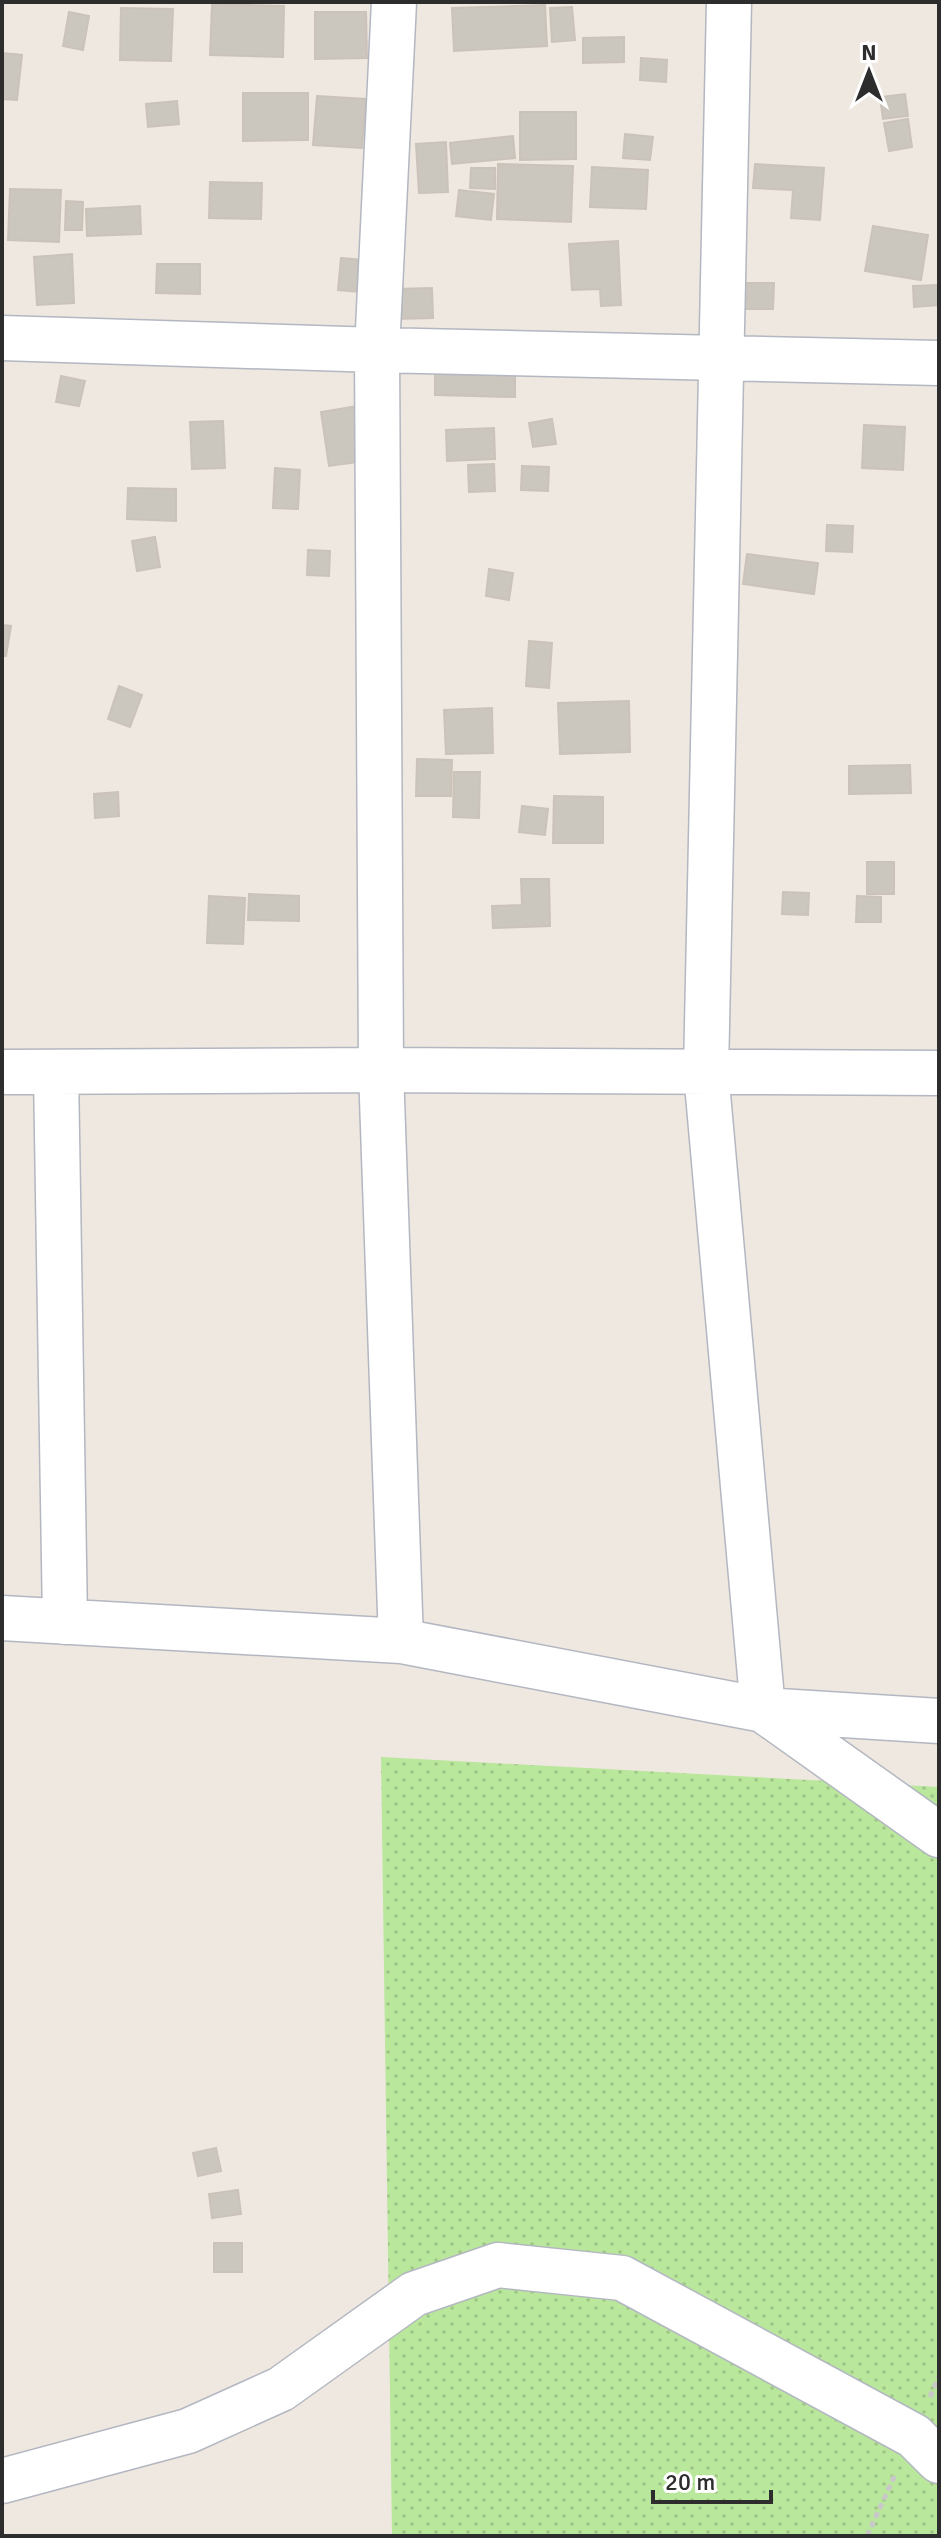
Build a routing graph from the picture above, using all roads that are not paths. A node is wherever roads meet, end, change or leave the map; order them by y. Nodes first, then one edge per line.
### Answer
1 (394, 2) edge
2 (729, 2) edge
3 (2, 338) edge
4 (377, 350) junction
5 (722, 359) junction
6 (939, 363) edge
7 (381, 1070) junction
8 (2, 1072) edge
9 (56, 1072) junction
10 (706, 1072) junction
11 (939, 1073) edge
12 (2, 1618) edge
13 (65, 1622) junction
14 (401, 1641) junction
15 (763, 1710) junction
16 (939, 1721) edge
17 (939, 1835) edge
18 (939, 2461) edge
19 (2, 2481) edge

1 - 4 street
2 - 5 street
3 - 4 street
4 - 5 street
4 - 7 street
5 - 6 street
5 - 10 street
7 - 9 street
7 - 10 street
7 - 14 street
8 - 9 street
9 - 13 street
10 - 11 street
10 - 15 street
12 - 13 street
13 - 14 street
14 - 15 street
15 - 16 street
15 - 17 street
18 - 19 street

